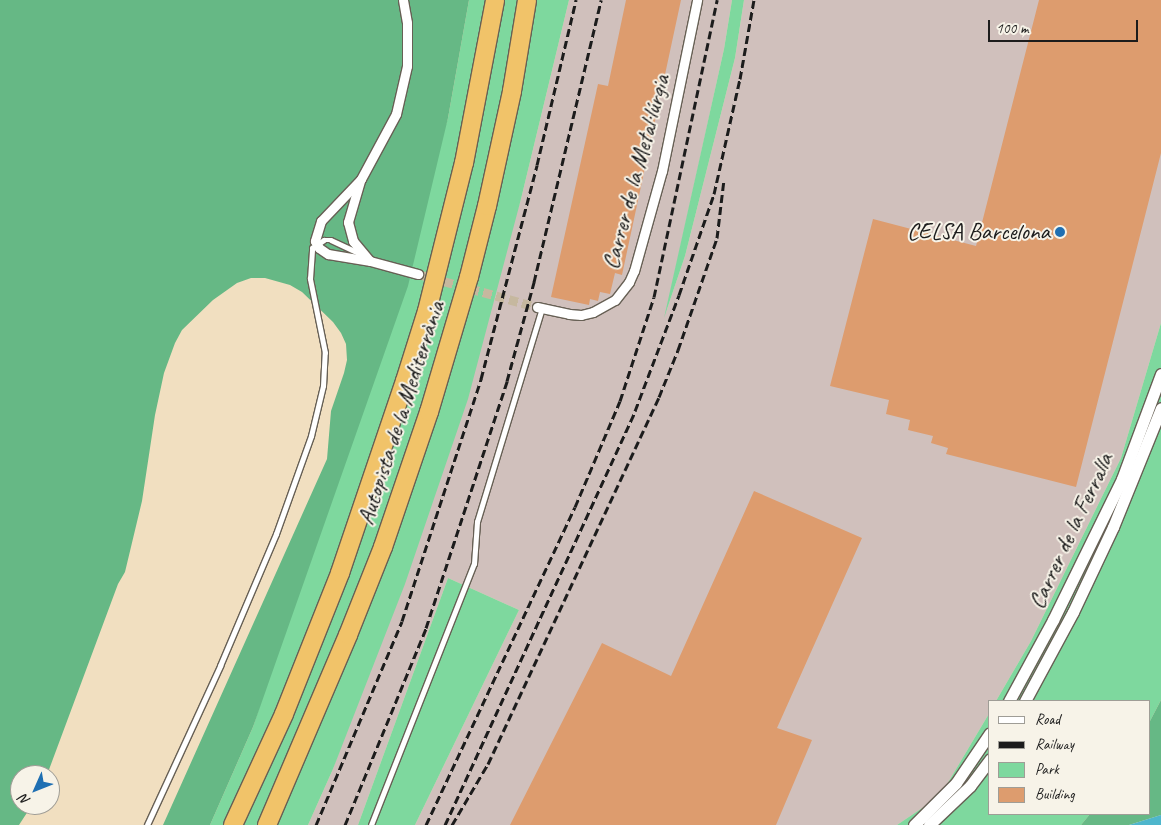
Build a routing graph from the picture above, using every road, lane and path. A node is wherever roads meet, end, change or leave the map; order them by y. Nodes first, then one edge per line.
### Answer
1 (403, 0) edge
2 (495, 0) edge
3 (527, 0) edge
4 (697, 0) edge
5 (361, 179) junction
6 (317, 244) junction
7 (362, 254) junction
8 (370, 261) junction
9 (418, 274) tunnel mouth
10 (540, 307) joint
11 (1161, 374) edge
12 (1161, 408) edge
13 (1010, 700) edge
14 (1026, 700) edge
15 (988, 736) edge
16 (988, 762) edge
17 (147, 825) edge
18 (234, 825) edge
19 (268, 825) edge
20 (371, 825) edge
21 (914, 825) edge
22 (929, 825) edge

1 - 5 street
2 - 18 highway, Autopista de la Mediterrània
3 - 19 highway, Autopista de la Mediterrània
4 - 10 street, Carrer de la Metal·lúrgia
5 - 6 street
5 - 7 street
6 - 7 lane
6 - 8 street
6 - 17 lane
7 - 8 street
8 - 9 street
10 - 20 lane
11 - 13 street, Carrer de la Ferralla
12 - 14 street, Carrer de la Ferralla
15 - 21 street
16 - 22 street

